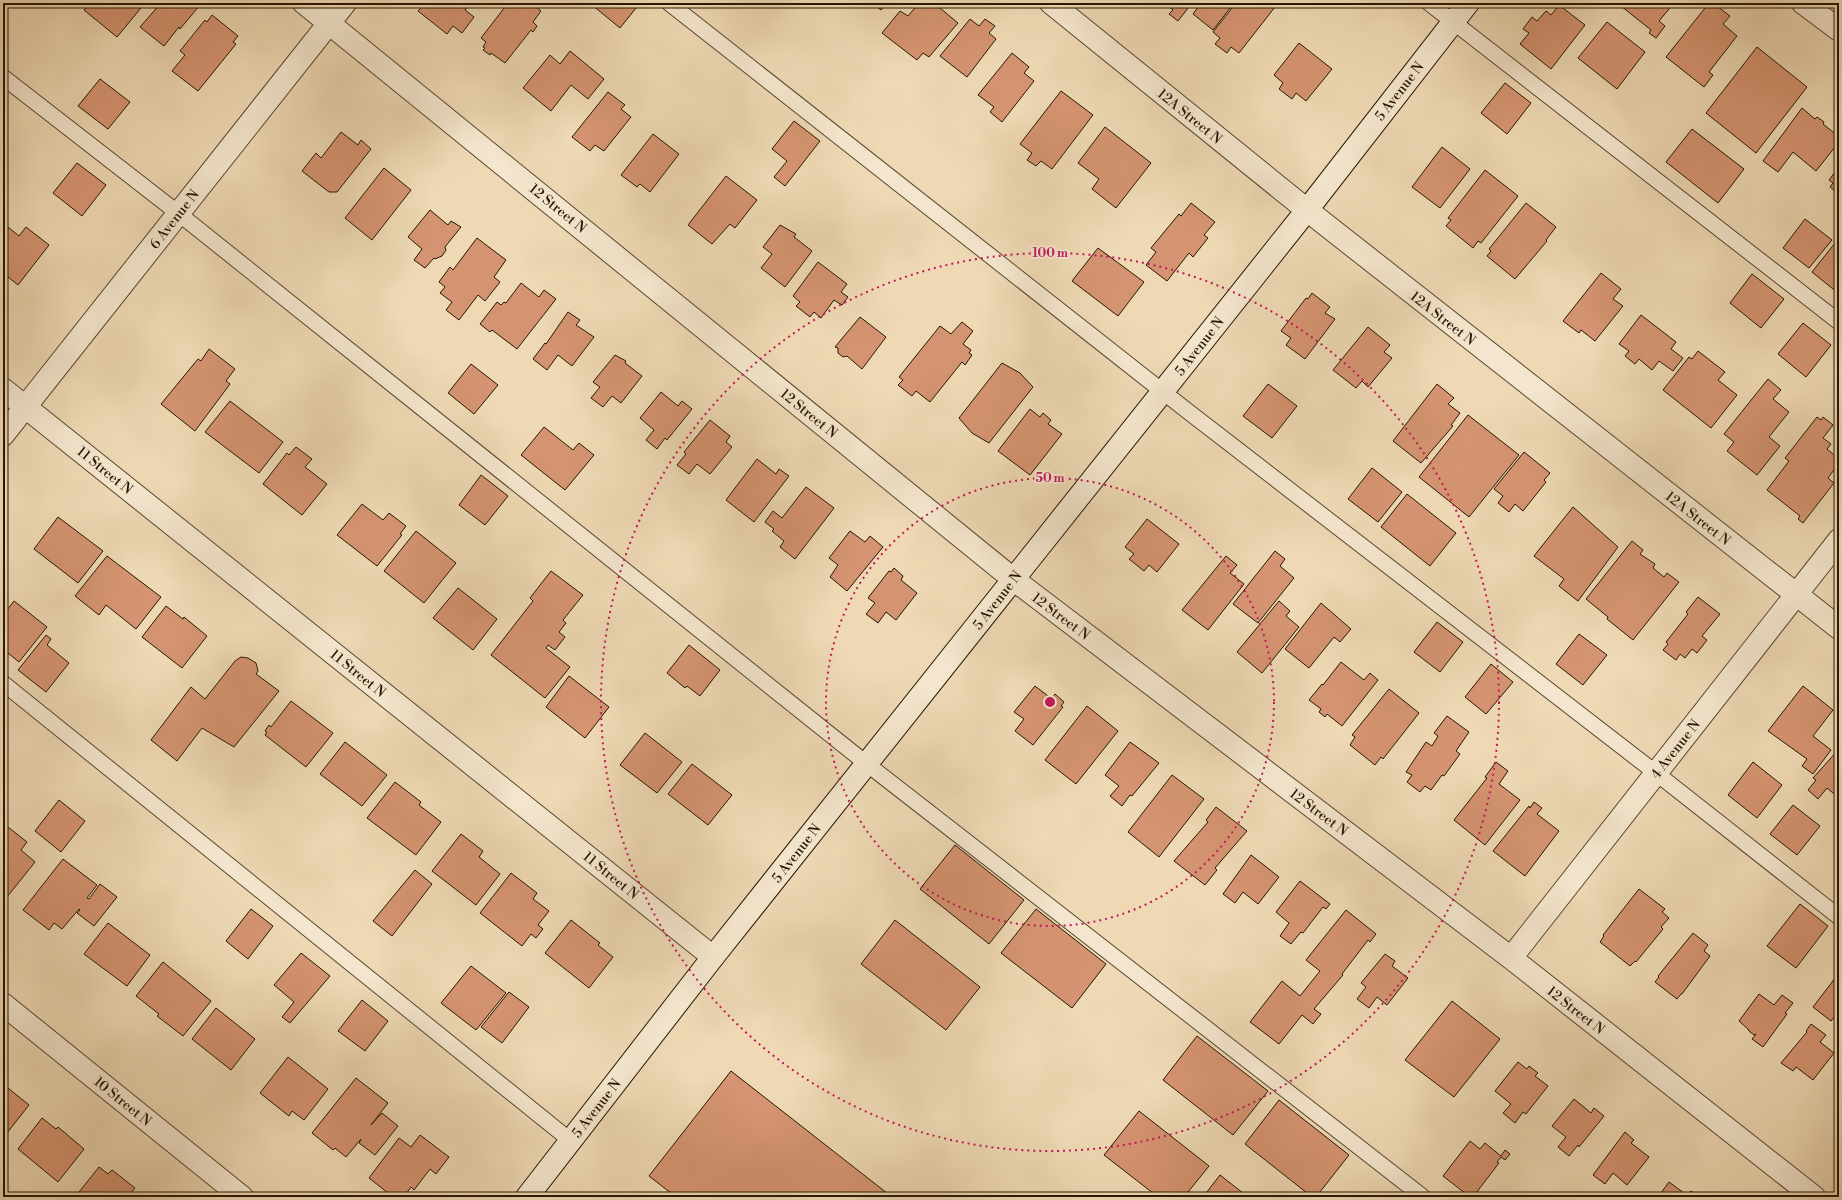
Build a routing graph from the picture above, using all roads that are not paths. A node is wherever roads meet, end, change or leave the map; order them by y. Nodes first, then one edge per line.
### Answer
1 (304, 3) edge
2 (345, 3) edge
3 (668, 3) edge
4 (1051, 3) edge
5 (1429, 3) edge
6 (1468, 3) edge
7 (1803, 3) edge
8 (329, 22) junction
9 (1453, 22) junction
10 (1839, 30) edge
11 (3, 77) edge
12 (1306, 210) junction
13 (178, 213) junction
14 (1839, 322) edge
15 (3, 389) edge
16 (1163, 392) junction
17 (26, 406) junction
18 (3, 434) edge
19 (1839, 540) edge
20 (1013, 579) junction
21 (1796, 595) junction
22 (1839, 628) edge
23 (3, 683) edge
24 (867, 764) junction
25 (1656, 773) junction
26 (1839, 916) edge
27 (714, 957) junction
28 (1511, 958) junction
29 (3, 1004) edge
30 (571, 1141) junction
31 (242, 1197) edge
32 (527, 1197) edge
33 (1423, 1197) edge
34 (1814, 1197) edge

1 - 8 street, 12 Street N
2 - 8 street, 6 Avenue N
3 - 16 lane
4 - 12 street, 12A Street N
5 - 9 lane
6 - 9 street, 5 Avenue N
7 - 10 street
8 - 13 street, 6 Avenue N
8 - 20 street, 12 Street N
9 - 12 street, 5 Avenue N
9 - 14 lane
11 - 13 lane
12 - 16 street, 5 Avenue N
12 - 21 street, 12A Street N
13 - 17 street, 6 Avenue N
13 - 24 lane
15 - 17 street, 11 Street N
16 - 20 street, 5 Avenue N
16 - 25 lane
17 - 18 street, 6 Avenue N
17 - 27 street, 11 Street N
19 - 21 street, 4 Avenue N
20 - 24 street, 5 Avenue N
20 - 28 street, 12 Street N
21 - 22 street, 12A Street N
21 - 25 street, 4 Avenue N
23 - 30 lane
24 - 27 street, 5 Avenue N
24 - 33 lane
25 - 26 lane
25 - 28 street, 4 Avenue N
27 - 30 street, 5 Avenue N
28 - 34 street, 12 Street N
29 - 31 street, 10 Street N
30 - 32 street, 5 Avenue N

